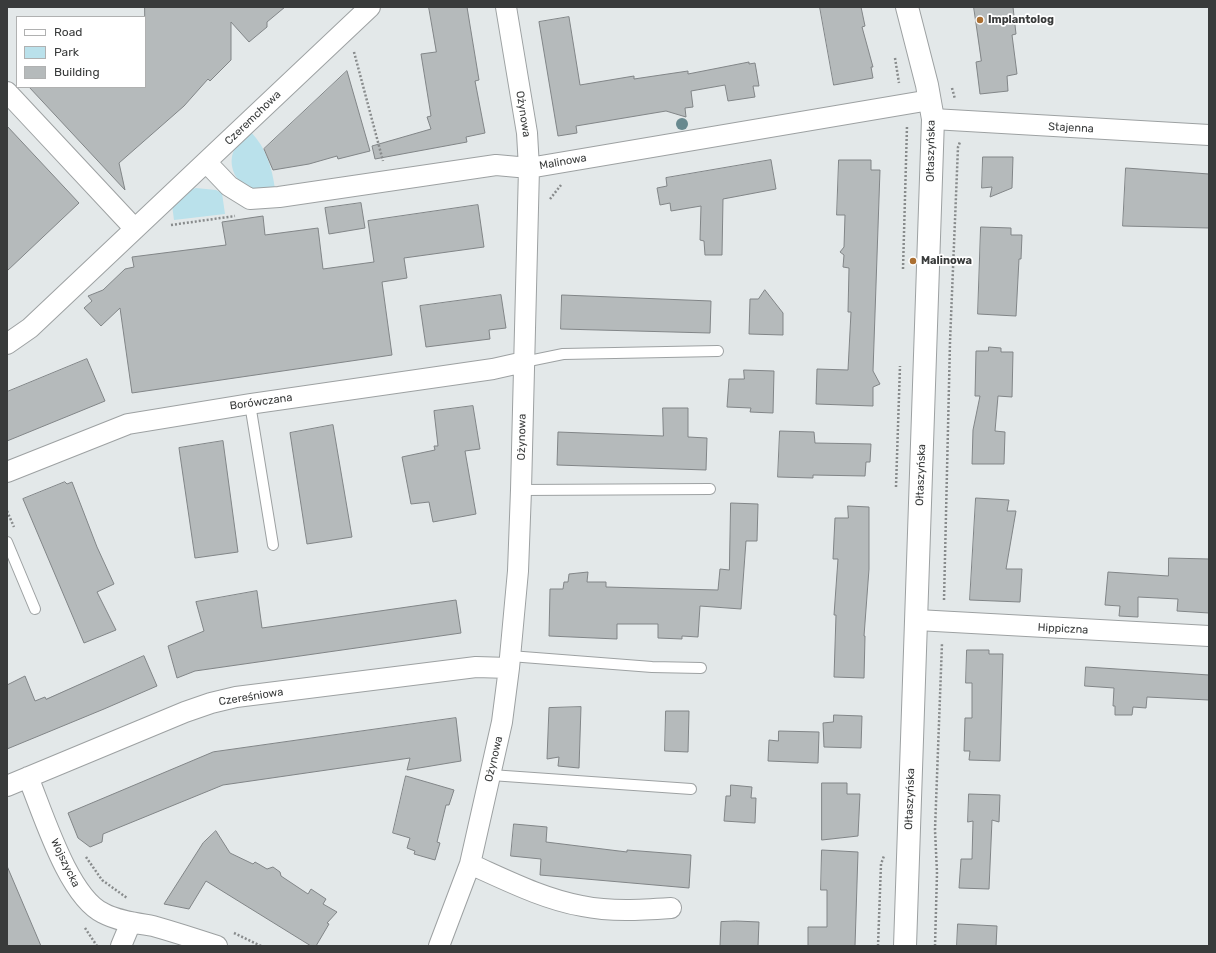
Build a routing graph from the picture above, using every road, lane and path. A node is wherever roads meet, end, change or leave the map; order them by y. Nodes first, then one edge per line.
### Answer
1 (370, 7) edge
2 (506, 7) edge
3 (907, 7) edge
4 (347, 28) junction
5 (894, 57) dead end
6 (7, 92) edge
7 (896, 105) junction
8 (931, 109) junction
9 (1209, 135) edge
10 (207, 162) junction
11 (530, 168) junction
12 (389, 181) junction
13 (564, 182) dead end
14 (549, 201) dead end
15 (136, 229) junction
16 (903, 274) dead end
17 (7, 344) edge
18 (718, 351) dead end
19 (900, 360) dead end
20 (524, 362) junction
21 (250, 404) junction
22 (7, 472) edge
23 (896, 488) dead end
24 (710, 489) dead end
25 (521, 490) junction
26 (7, 542) edge
27 (273, 545) dead end
28 (35, 609) dead end
29 (917, 620) junction
30 (1209, 636) edge
31 (510, 662) junction
32 (701, 668) dead end
33 (491, 774) junction
34 (28, 777) junction
35 (7, 786) edge
36 (690, 789) dead end
37 (81, 854) dead end
38 (884, 855) dead end
39 (470, 864) junction
40 (133, 900) dead end
41 (671, 908) dead end
42 (131, 922) junction
43 (231, 931) dead end
44 (209, 945) edge
45 (121, 946) edge
46 (261, 946) edge
47 (439, 946) edge
48 (878, 946) edge
49 (905, 946) edge

1 - 4 street, Czeremchowa
2 - 11 street, Ożynowa
3 - 8 street, Ołtaszyńska
4 - 10 street, Czeremchowa
4 - 12 path
5 - 7 path
6 - 15 street
7 - 8 street, Malinowa
7 - 11 street, Malinowa
7 - 16 path
8 - 9 street, Stajenna
8 - 29 street, Ołtaszyńska
10 - 12 street, Malinowa
10 - 15 street, Czeremchowa
11 - 12 street, Malinowa
11 - 20 street, Ożynowa
13 - 14 path
15 - 17 street, Czeremchowa
18 - 20 lane
19 - 23 path
20 - 21 street, Borówczana
20 - 25 street, Ożynowa
21 - 22 street, Borówczana
21 - 27 lane
24 - 25 lane
25 - 31 street, Ożynowa
26 - 28 lane
29 - 30 street, Hippiczna
29 - 49 street, Ołtaszyńska
31 - 32 lane
31 - 33 street, Ożynowa
31 - 34 street, Czereśniowa
33 - 36 lane
33 - 39 street, Ożynowa
34 - 35 street, Czereśniowa
34 - 42 street, Wojszycka
37 - 40 path
38 - 48 path
39 - 41 street
39 - 47 street, Ożynowa
42 - 44 street, Wojszycka
42 - 45 street
43 - 46 path

